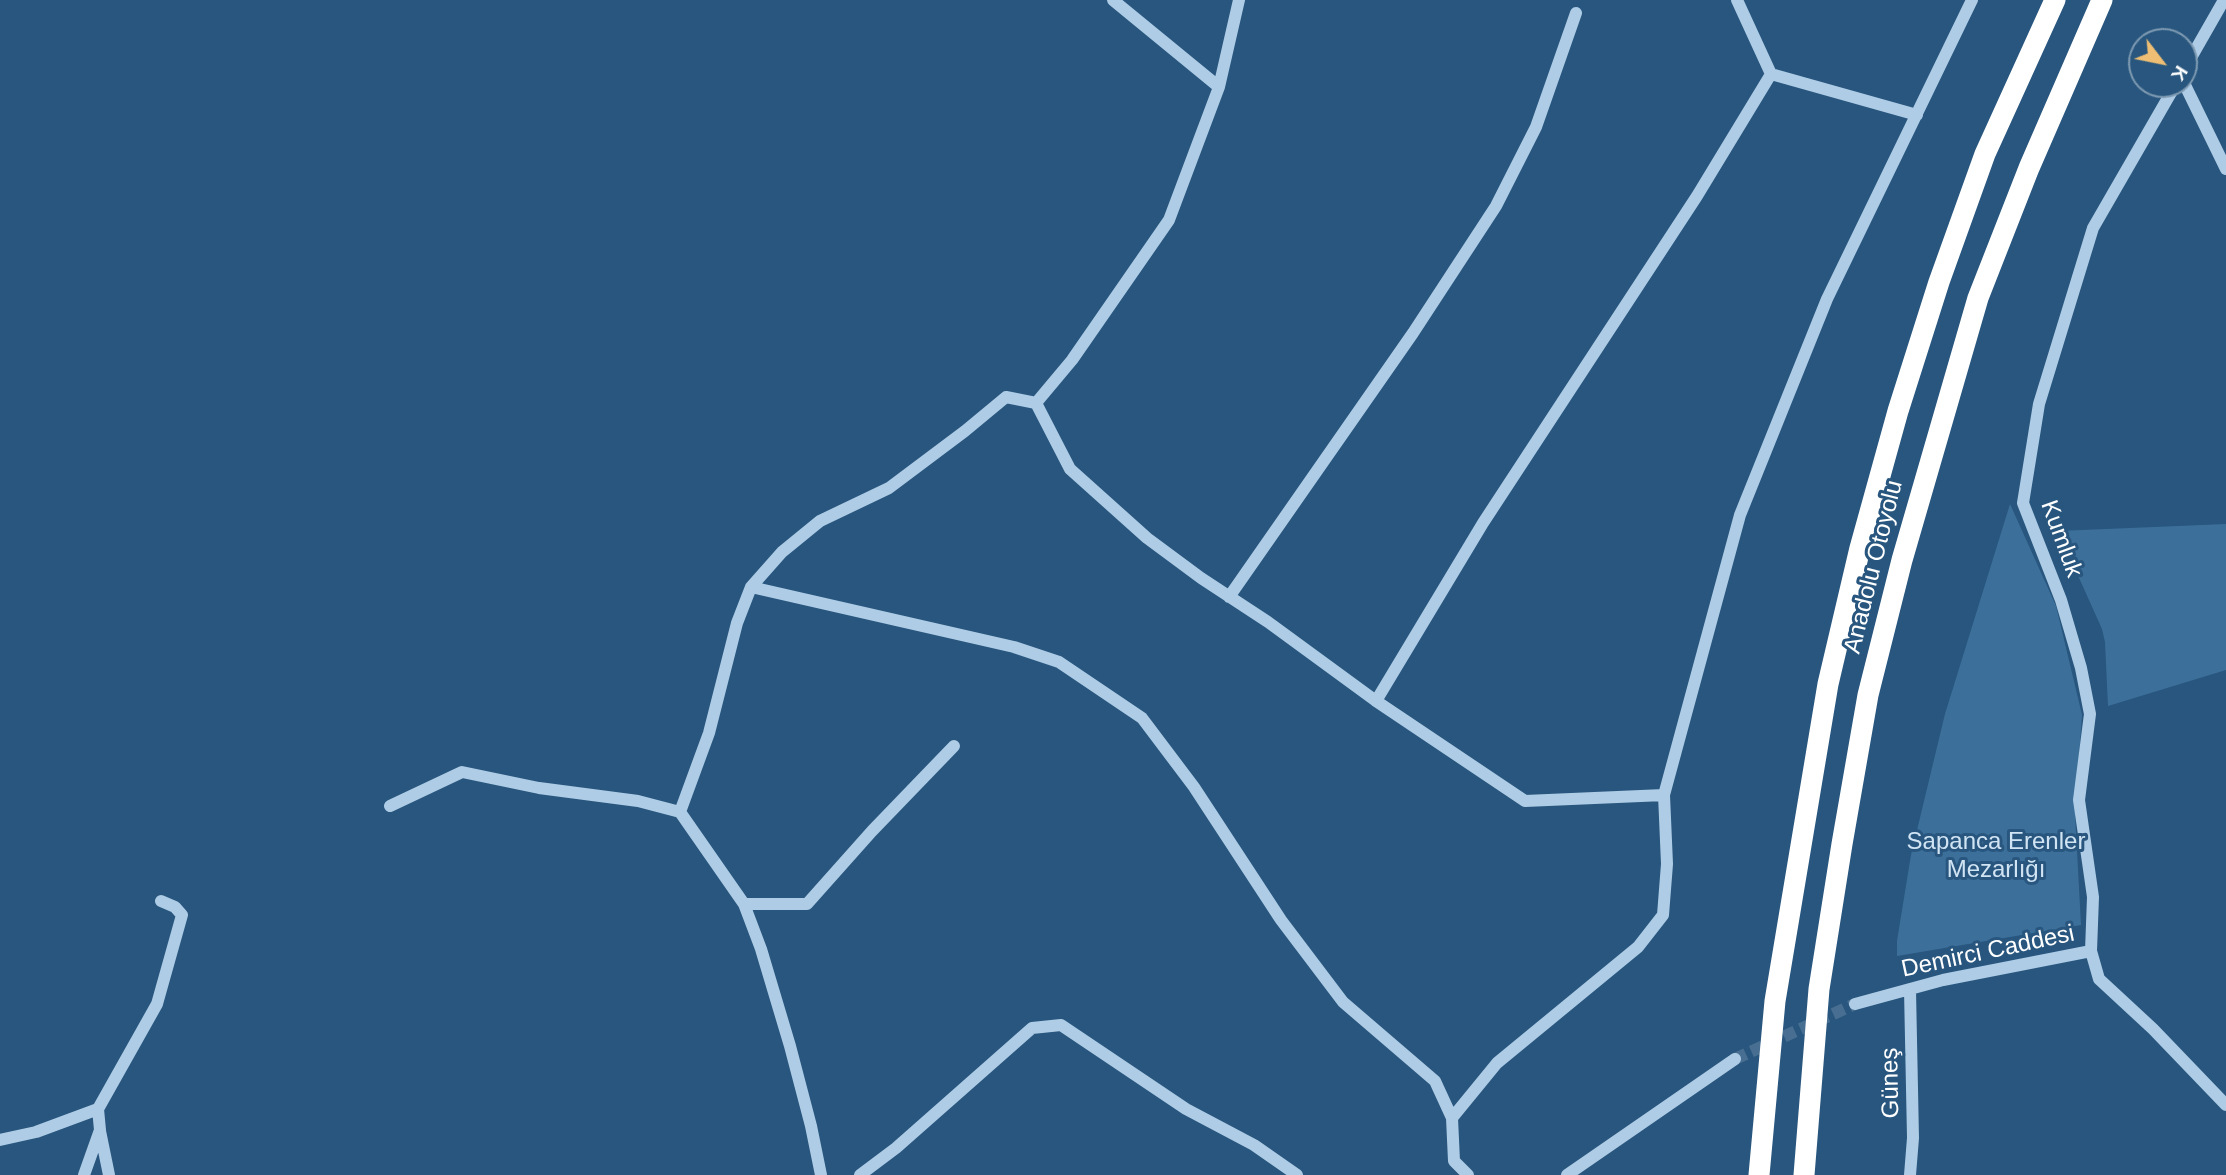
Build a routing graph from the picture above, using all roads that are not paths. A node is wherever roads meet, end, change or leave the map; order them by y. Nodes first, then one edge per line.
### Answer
1 (1113, 0) edge
2 (1239, 0) edge
3 (1737, 0) edge
4 (1972, 0) edge
5 (2055, 0) edge
6 (2102, 0) edge
7 (2224, 0) edge
8 (1576, 13) dead end
9 (2198, 46) edge
10 (1771, 74) junction
11 (1219, 87) junction
12 (2168, 98) edge
13 (2191, 98) edge
14 (1917, 115) junction
15 (2226, 169) edge
16 (1036, 403) junction
17 (751, 587) junction
18 (1229, 597) junction
19 (1376, 701) junction
20 (954, 746) dead end
21 (1664, 795) junction
22 (390, 806) dead end
23 (680, 811) junction
24 (161, 901) dead end
25 (744, 904) junction
26 (2091, 951) junction
27 (1910, 990) junction
28 (1854, 1004) tunnel mouth
29 (1735, 1059) tunnel mouth
30 (2226, 1105) edge
31 (98, 1109) junction
32 (1452, 1118) junction
33 (100, 1130) junction
34 (0, 1140) edge
35 (84, 1175) edge
36 (109, 1175) edge
37 (821, 1175) edge
38 (860, 1175) edge
39 (1297, 1175) edge
40 (1468, 1175) edge
41 (1567, 1175) edge
42 (1759, 1175) edge
43 (1804, 1175) edge
44 (1910, 1175) edge

1 - 11 street
2 - 11 street
3 - 10 street
4 - 14 street
5 - 42 highway, Anadolu Otoyolu
6 - 43 highway, Anadolu Otoyolu
7 - 9 street
8 - 18 street
10 - 14 street
10 - 19 street
11 - 16 street
12 - 26 street, Kumluk
13 - 15 street
14 - 21 street
16 - 17 street
16 - 18 street
17 - 23 street
17 - 32 street
18 - 19 street
19 - 21 street
20 - 25 street
21 - 32 street
22 - 23 street
23 - 25 street
24 - 31 street
25 - 37 street
26 - 27 street, Demirci Caddesi
26 - 30 street, Demirci Caddesi
27 - 28 street, Demirci Caddesi
27 - 44 street, Güneş
29 - 41 street
31 - 33 street
31 - 34 street
32 - 40 street
33 - 35 street
33 - 36 street
38 - 39 street

